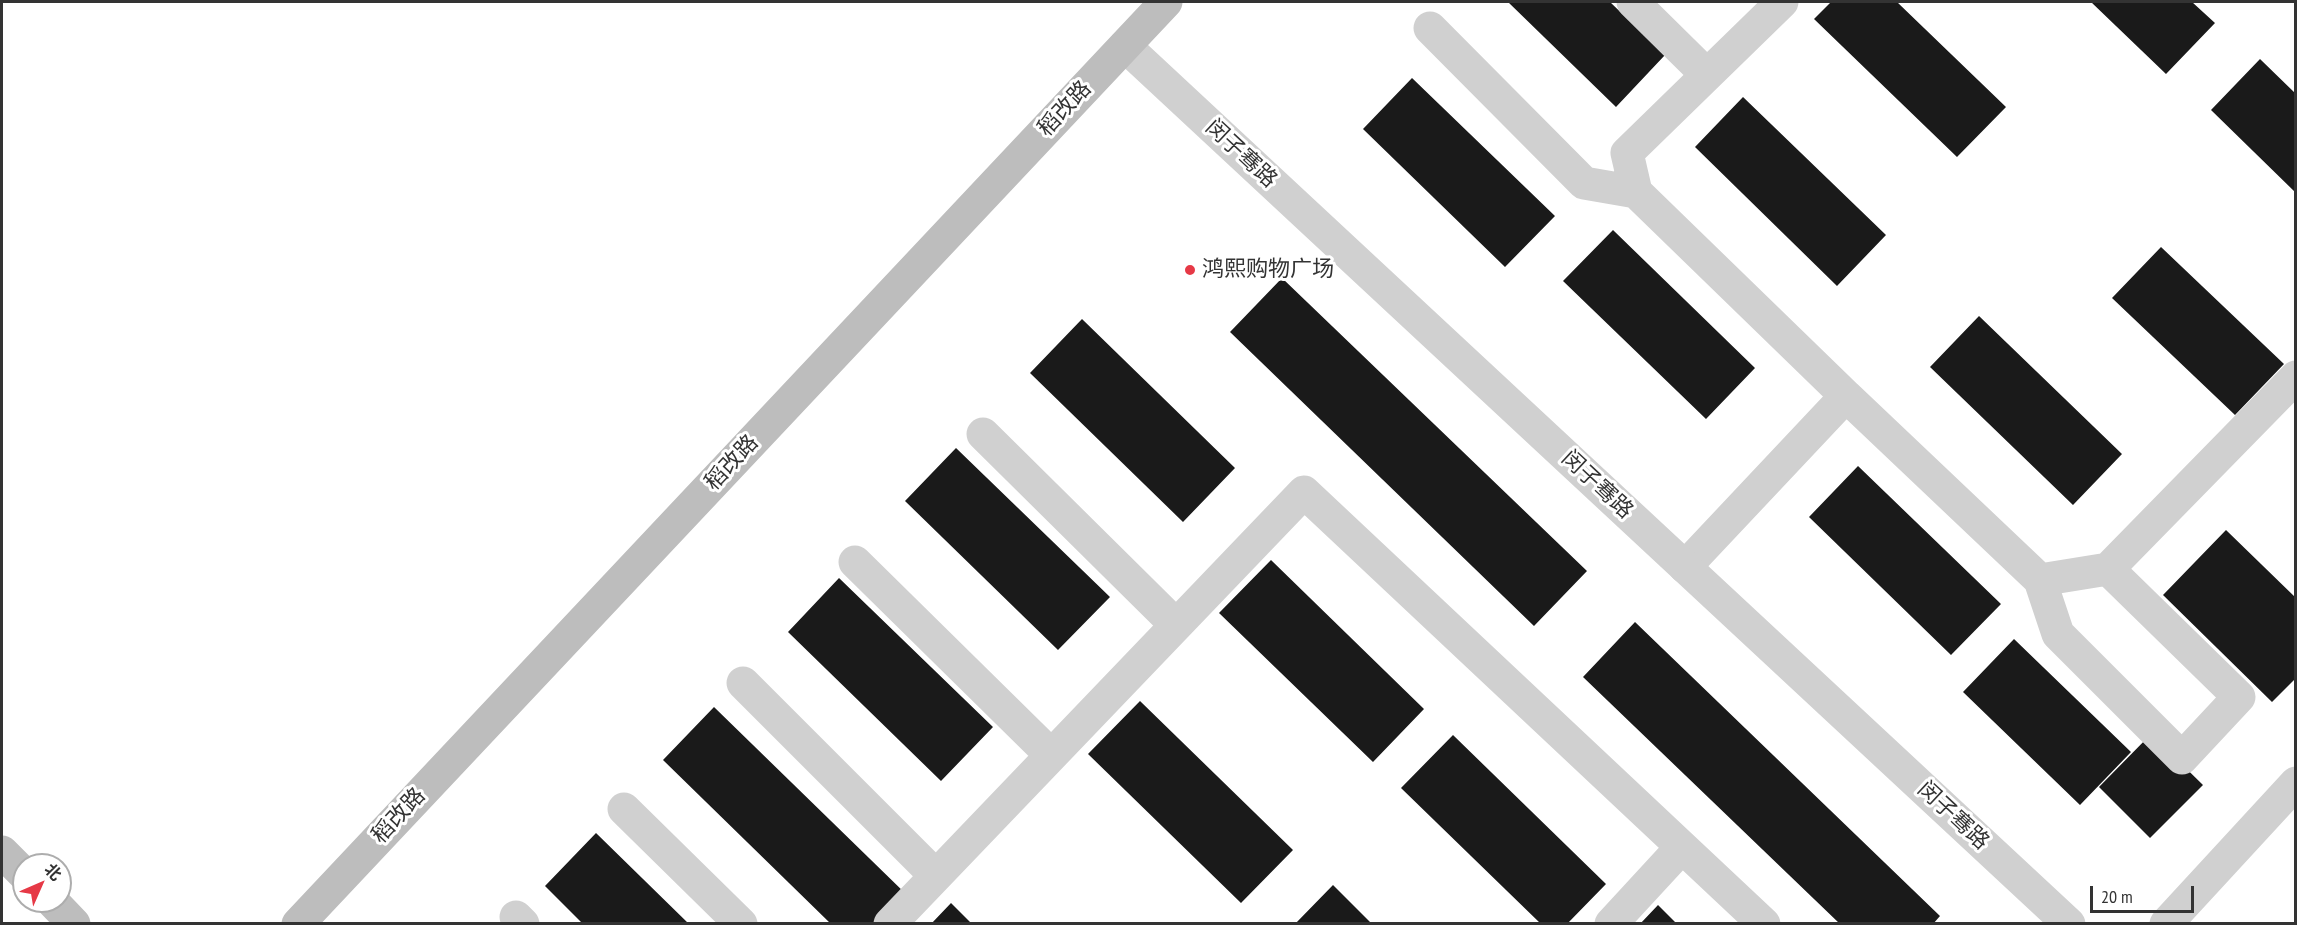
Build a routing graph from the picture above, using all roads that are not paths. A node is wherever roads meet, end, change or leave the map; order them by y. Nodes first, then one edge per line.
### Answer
1 (1166, 2) edge
2 (1633, 2) edge
3 (1766, 7) edge
4 (1430, 28) dead end
5 (1125, 46) junction
6 (1707, 75) junction
7 (1636, 192) junction
8 (2295, 377) edge
9 (1846, 396) junction
10 (982, 434) dead end
11 (855, 562) dead end
12 (1685, 567) junction
13 (2108, 569) junction
14 (2040, 580) junction
15 (1176, 625) junction
16 (743, 683) dead end
17 (1051, 755) junction
18 (2295, 783) edge
19 (624, 808) dead end
20 (1682, 847) junction
21 (936, 876) junction
22 (64, 913) edge
23 (75, 924) edge
24 (298, 924) edge
25 (741, 924) edge
26 (890, 924) edge
27 (1611, 924) edge
28 (1764, 924) edge
29 (2069, 924) edge
30 (2166, 924) edge

1 - 5 main road, 稻改路
2 - 6 street
3 - 6 street
4 - 7 street
5 - 12 street, 闵子骞路
5 - 24 main road, 稻改路
6 - 7 street
7 - 9 street
8 - 13 street
9 - 12 street
9 - 14 street
10 - 15 street
11 - 17 street
12 - 29 street, 闵子骞路
13 - 14 street
13 - 14 street
15 - 17 street
15 - 20 street
16 - 21 street
17 - 21 street
18 - 30 street
19 - 25 street
20 - 27 street
20 - 28 street
21 - 26 street
22 - 23 main road

